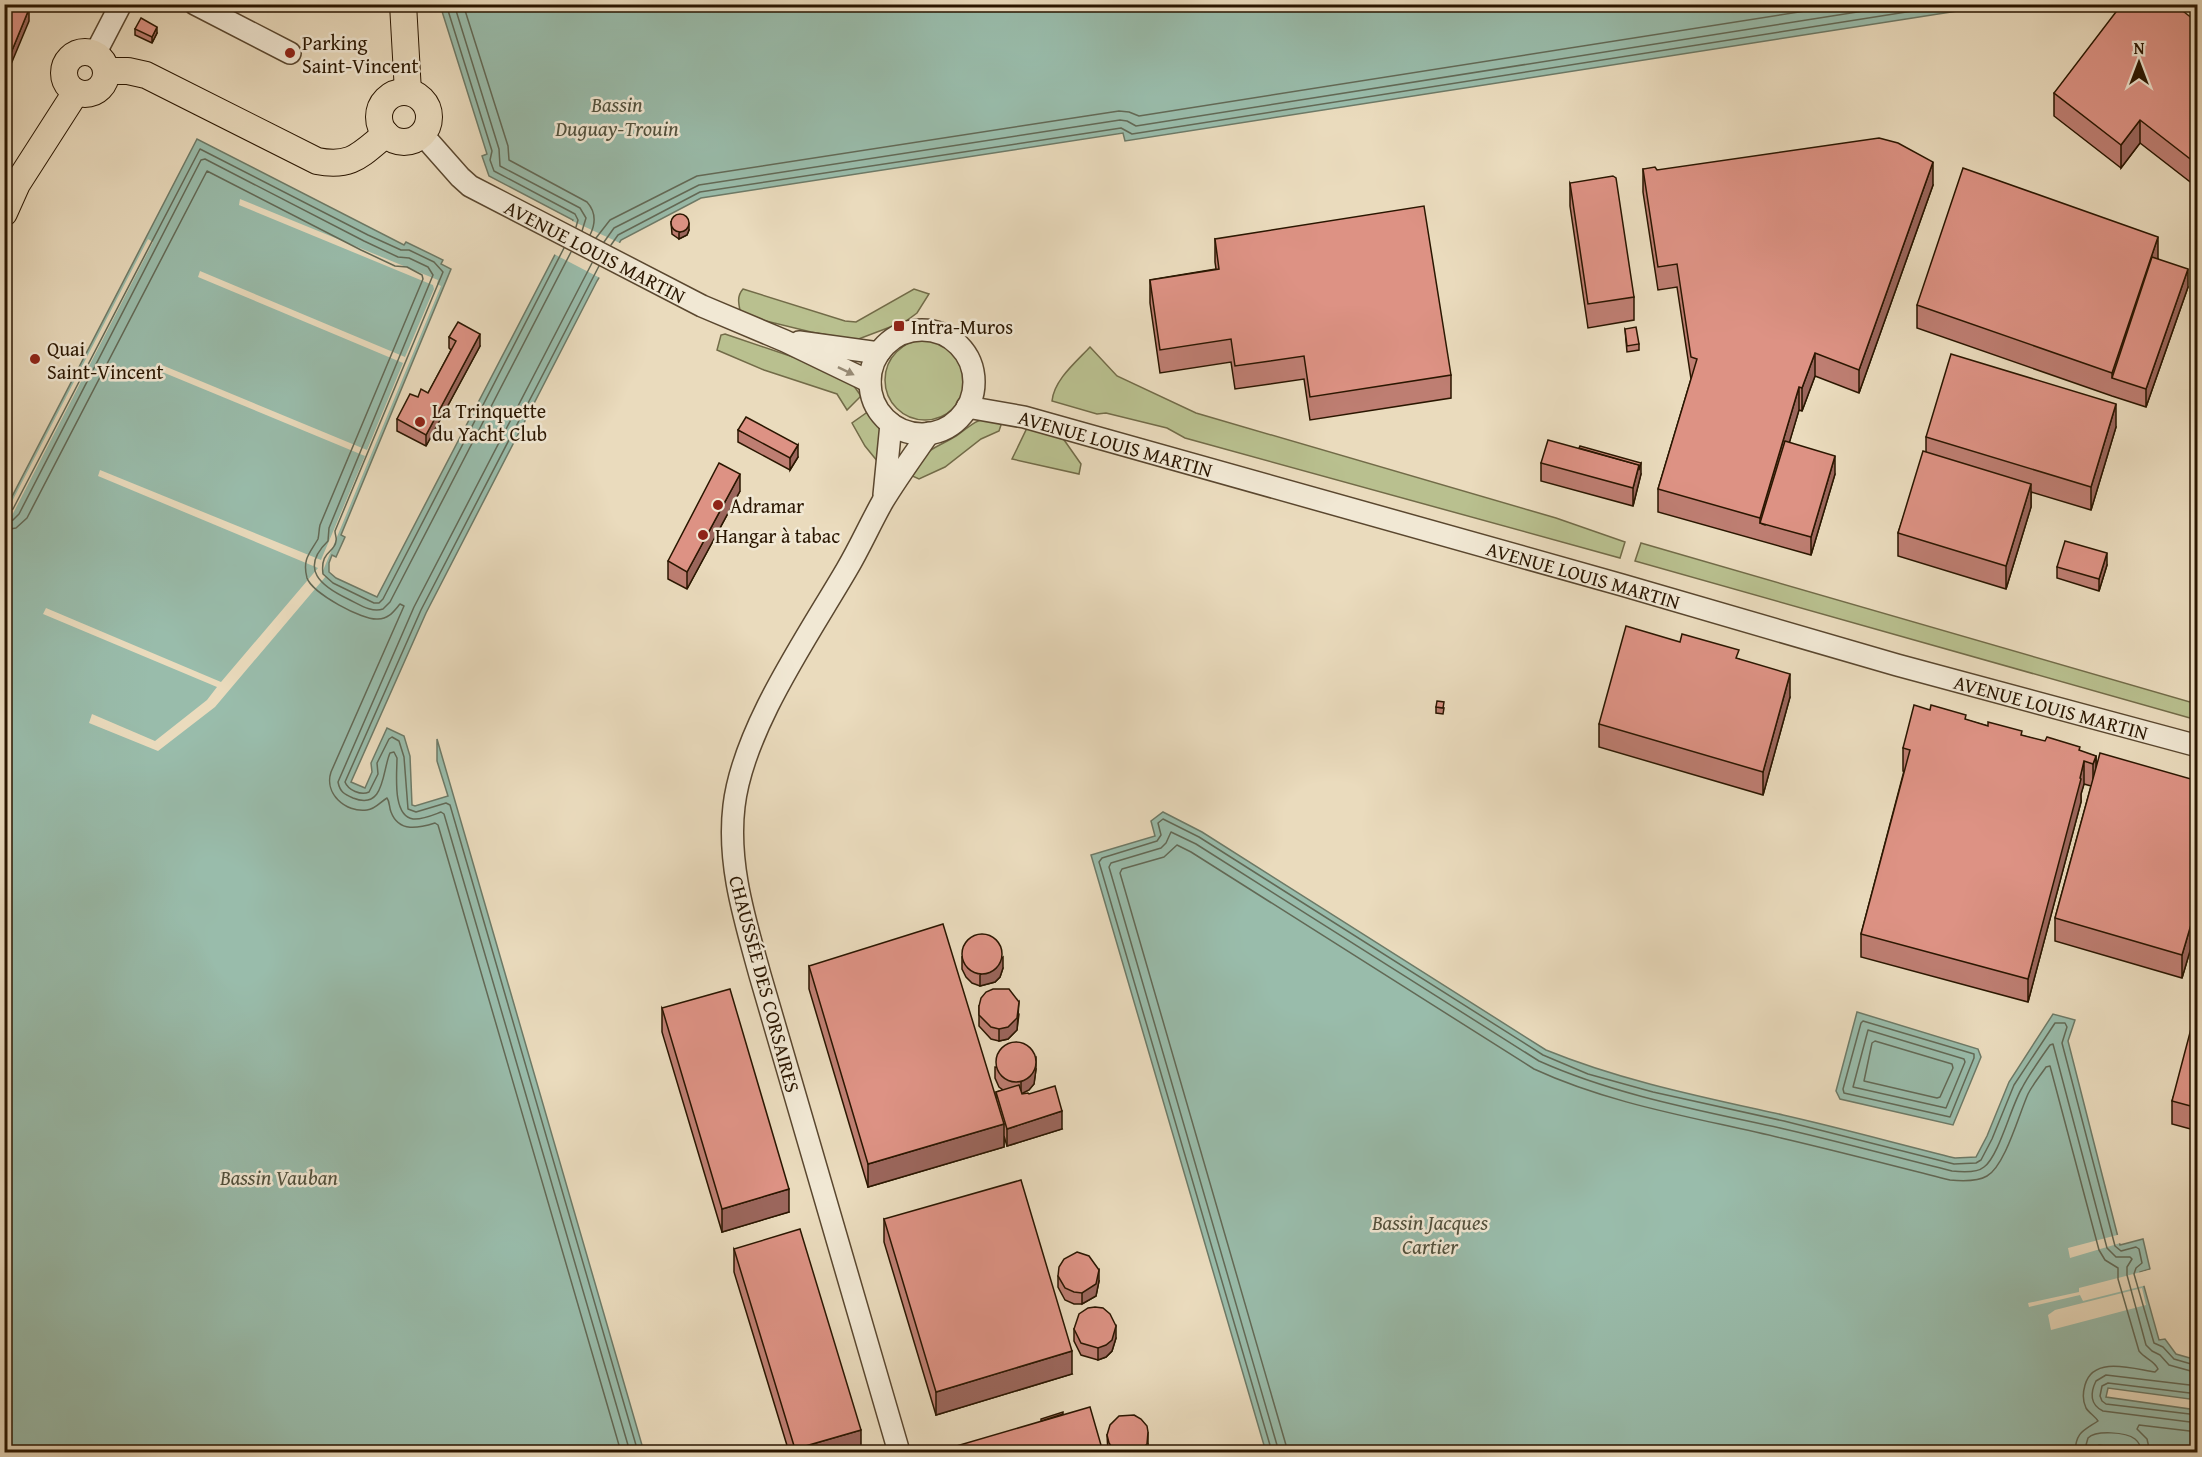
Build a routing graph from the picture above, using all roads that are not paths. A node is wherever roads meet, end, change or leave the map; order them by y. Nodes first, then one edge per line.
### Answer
1 (121, 4) edge
2 (195, 4) edge
3 (403, 4) edge
4 (290, 53) dead end
5 (101, 62) junction
6 (76, 92) junction
7 (408, 92) junction
8 (386, 134) junction
9 (422, 134) junction
10 (4, 213) edge
11 (785, 341) junction
12 (879, 353) junction
13 (870, 382) junction
14 (967, 407) junction
15 (891, 424) junction
16 (929, 434) junction
17 (883, 501) junction
18 (2198, 746) edge
19 (899, 1452) edge

1 - 5 street
2 - 4 street
3 - 7 main road
5 - 6 main road
5 - 6 main road
5 - 8 main road
6 - 10 main road
7 - 8 main road
7 - 9 main road
8 - 9 main road
9 - 11 street, AVENUE LOUIS MARTIN
11 - 12 street, AVENUE LOUIS MARTIN
11 -> 13 street, AVENUE LOUIS MARTIN
12 - 13 street
12 - 14 street
13 - 15 street
14 - 16 street
14 - 18 street, AVENUE LOUIS MARTIN
15 - 16 street
15 - 17 street, CHAUSSÉE DES CORSAIRES
16 - 17 street, CHAUSSÉE DES CORSAIRES
17 - 19 street, CHAUSSÉE DES CORSAIRES

